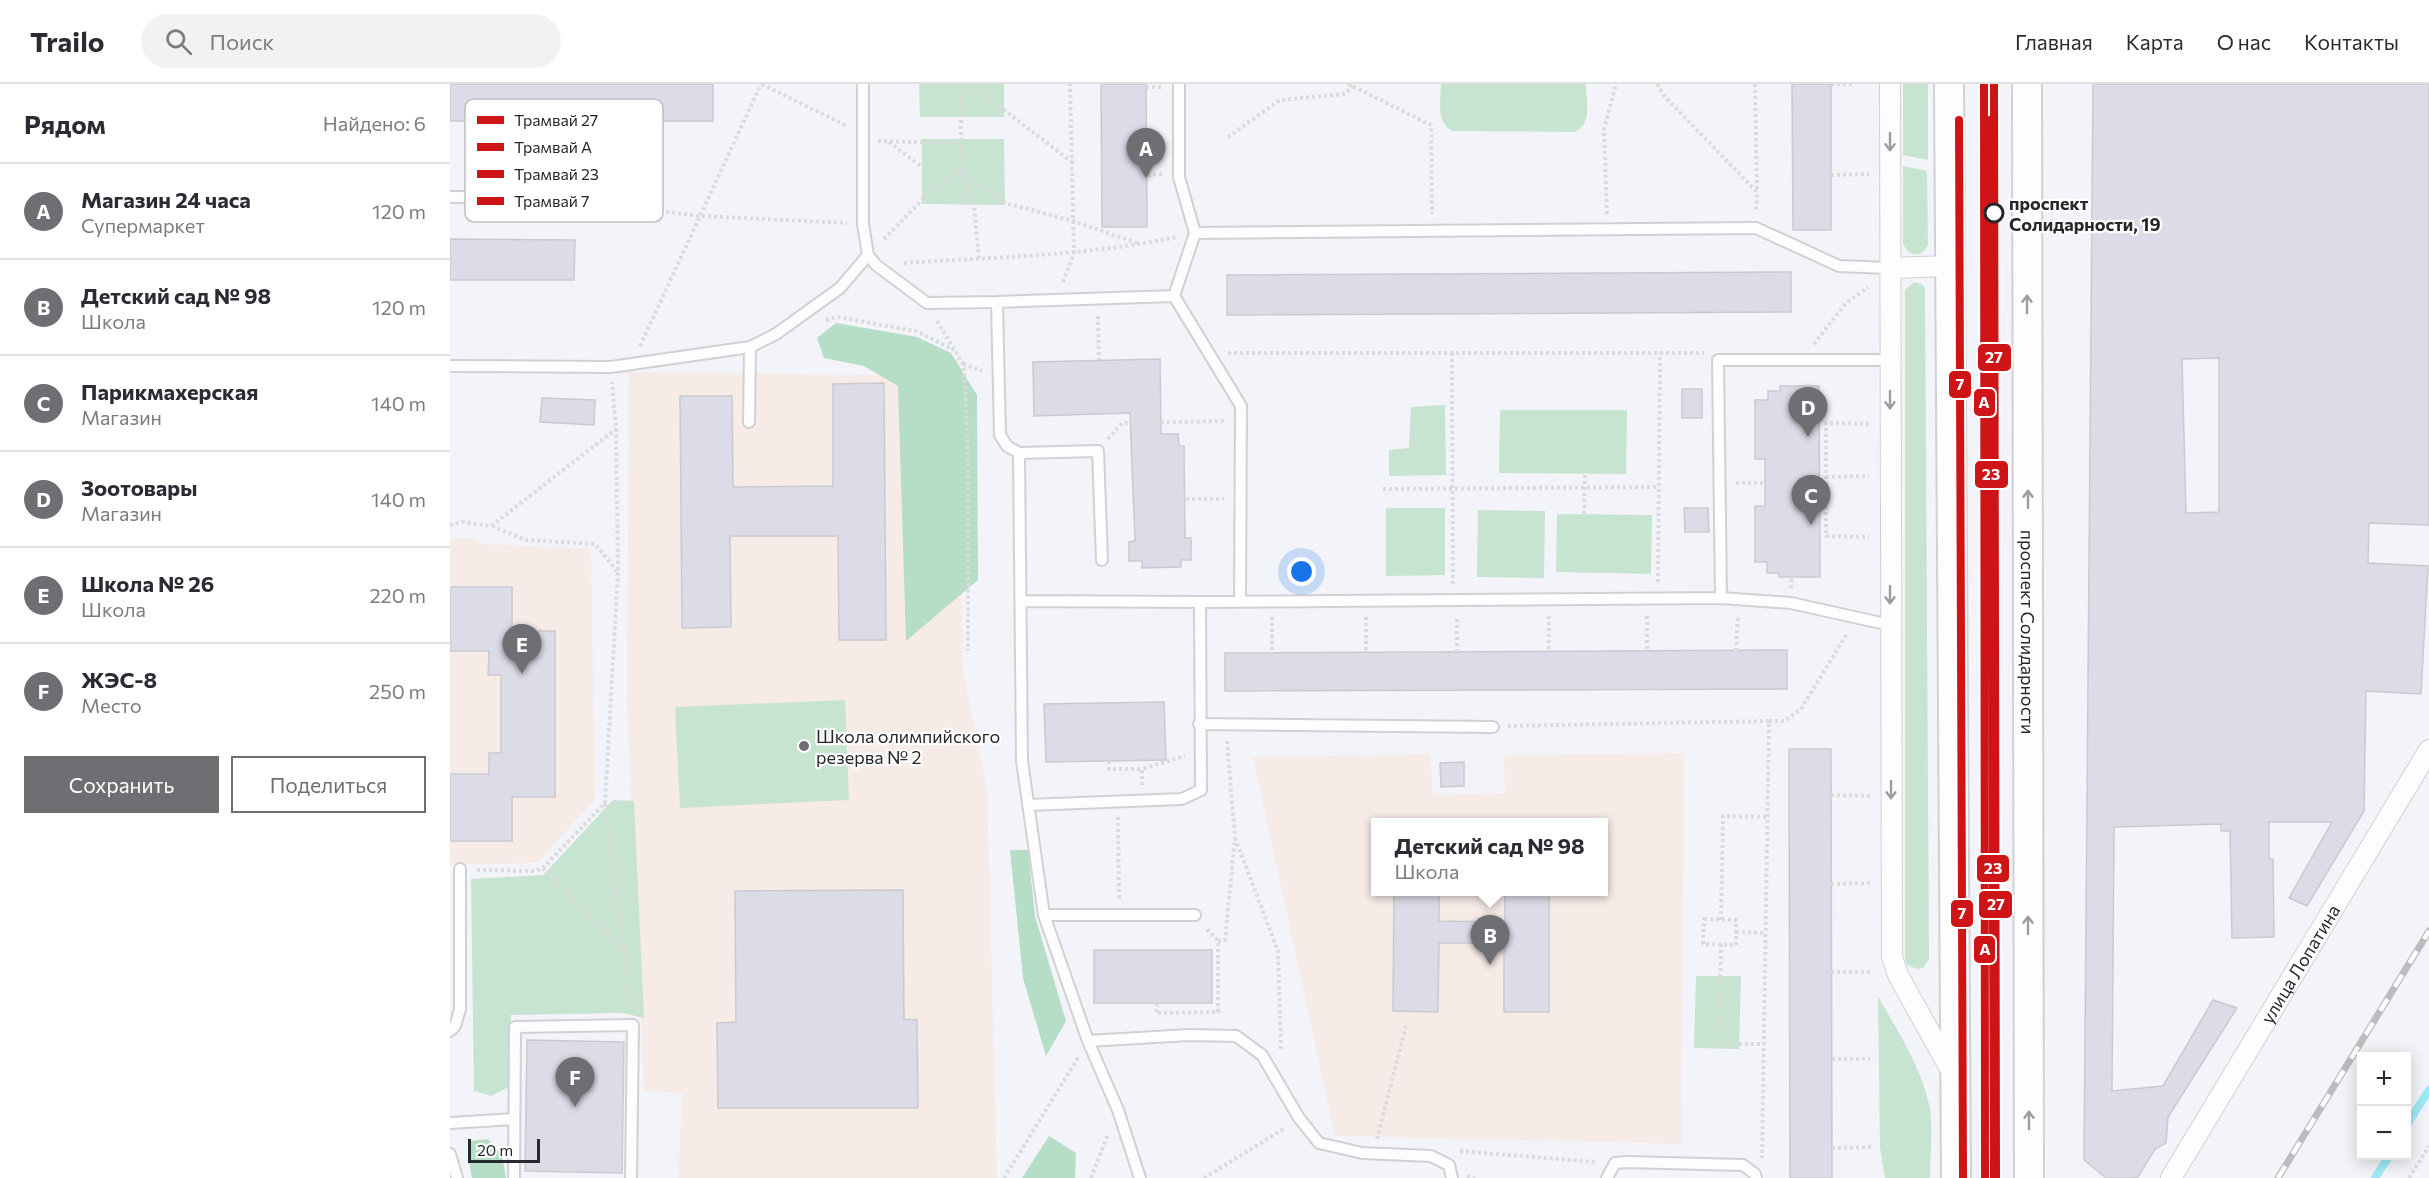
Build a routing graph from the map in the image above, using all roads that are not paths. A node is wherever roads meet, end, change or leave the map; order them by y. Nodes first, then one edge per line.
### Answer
1 (863, 84) edge
2 (1179, 84) edge
3 (1890, 84) edge
4 (1949, 84) edge
5 (2027, 84) edge
6 (1195, 233) junction
7 (868, 255) junction
8 (1949, 266) junction
9 (1890, 268) junction
10 (1174, 296) junction
11 (997, 302) junction
12 (750, 347) junction
13 (1890, 360) junction
14 (450, 366) edge
15 (749, 422) dead end
16 (1019, 453) junction
17 (1102, 560) dead end
18 (1721, 598) junction
19 (1021, 601) junction
20 (1200, 602) junction
21 (1240, 602) junction
22 (1890, 625) junction
23 (1199, 724) junction
24 (1493, 727) road end
25 (2429, 750) edge
26 (1028, 805) junction
27 (460, 869) road end
28 (1044, 915) junction
29 (1195, 915) road end
30 (450, 1031) edge
31 (1088, 1041) junction
32 (1955, 1078) junction
33 (514, 1119) junction
34 (450, 1123) edge
35 (450, 1154) edge
36 (457, 1178) edge
37 (514, 1178) edge
38 (631, 1178) edge
39 (1140, 1178) edge
40 (1452, 1178) edge
41 (1607, 1178) edge
42 (1756, 1178) edge
43 (1956, 1178) edge
44 (2029, 1178) edge
45 (2171, 1178) edge

1 - 7 lane
2 - 6 lane
3 -> 9 street
4 - 8 main road
44 -> 5 main road, проспект Солидарности
6 - 9 lane
6 - 10 lane
7 - 11 lane
7 - 12 lane
8 - 9 street
8 - 32 main road
9 - 13 street
10 - 11 lane
10 - 21 lane
11 - 16 lane
12 - 14 lane
12 - 15 lane
13 - 18 lane
13 -> 22 street
16 - 17 lane
16 - 19 lane
18 - 21 lane
18 - 22 lane
19 - 20 lane
19 - 26 lane
20 - 21 lane
20 - 23 lane
22 -> 32 street
23 - 24 lane
23 - 26 lane
25 - 45 street, улица Лопатина
26 - 28 lane
27 - 30 lane
28 - 29 lane
28 - 31 lane
31 - 39 lane
31 - 40 lane
32 - 43 main road
33 - 34 lane
33 - 37 lane
33 - 38 lane
35 - 36 lane
41 - 42 lane

